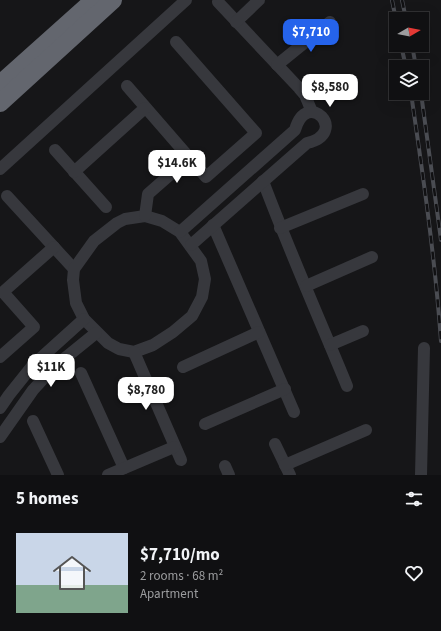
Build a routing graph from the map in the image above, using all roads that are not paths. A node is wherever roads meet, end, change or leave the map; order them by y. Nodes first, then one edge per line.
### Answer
1 (94, 0) edge
2 (114, 0) edge
3 (186, 0) edge
4 (259, 0) edge
5 (218, 2) dead end
6 (236, 22) junction
7 (330, 22) dead end
8 (176, 42) dead end
9 (277, 65) junction
10 (0, 84) edge
11 (127, 86) dead end
12 (0, 102) edge
13 (145, 108) junction
14 (312, 112) junction
15 (295, 130) junction
16 (307, 142) junction
17 (55, 150) dead end
18 (189, 158) junction
19 (0, 169) edge
20 (74, 172) junction
21 (263, 181) junction
22 (363, 194) dead end
23 (7, 196) dead end
24 (106, 207) dead end
25 (146, 216) junction
26 (213, 225) junction
27 (280, 228) junction
28 (180, 232) junction
29 (191, 245) junction
30 (54, 247) junction
31 (372, 256) dead end
32 (74, 269) junction
33 (306, 286) junction
34 (1, 290) edge
35 (84, 319) junction
36 (363, 331) dead end
37 (259, 332) junction
38 (96, 333) junction
39 (330, 344) junction
40 (424, 348) dead end
41 (134, 352) junction
42 (0, 357) edge
43 (183, 367) dead end
44 (81, 373) dead end
45 (348, 386) dead end
46 (284, 389) junction
47 (0, 408) edge
48 (294, 412) dead end
49 (33, 420) dead end
50 (205, 424) dead end
51 (366, 430) dead end
52 (0, 437) edge
53 (275, 444) dead end
54 (174, 447) junction
55 (181, 460) dead end
56 (124, 468) junction
57 (288, 470) edge
58 (58, 475) edge
59 (108, 475) edge
60 (421, 475) edge

1 - 10 highway
2 - 12 highway
3 - 19 street
4 - 6 street
5 - 6 street
6 - 9 street
7 - 9 street
8 - 18 street
9 - 14 street
11 - 13 street
13 - 18 street
13 - 20 street
14 - 15 street
14 - 16 street
15 - 16 street
15 - 28 street
16 - 21 street
17 - 20 street
18 - 25 street
20 - 24 street
21 - 26 street
21 - 27 street
22 - 27 street
23 - 30 street
25 - 28 street
25 - 32 street
26 - 29 street
26 - 37 street
27 - 33 street
28 - 29 street
29 - 41 street
30 - 32 street
30 - 34 street
31 - 33 street
32 - 35 street
33 - 39 street
34 - 42 street
35 - 38 street
35 - 47 street
36 - 39 street
37 - 43 street
37 - 46 street
38 - 41 street
38 - 52 street
39 - 45 street
40 - 60 street
41 - 54 street
44 - 56 street
46 - 48 street
46 - 50 street
49 - 58 street
51 - 57 street
53 - 57 street
54 - 55 street
54 - 56 street
56 - 59 street

